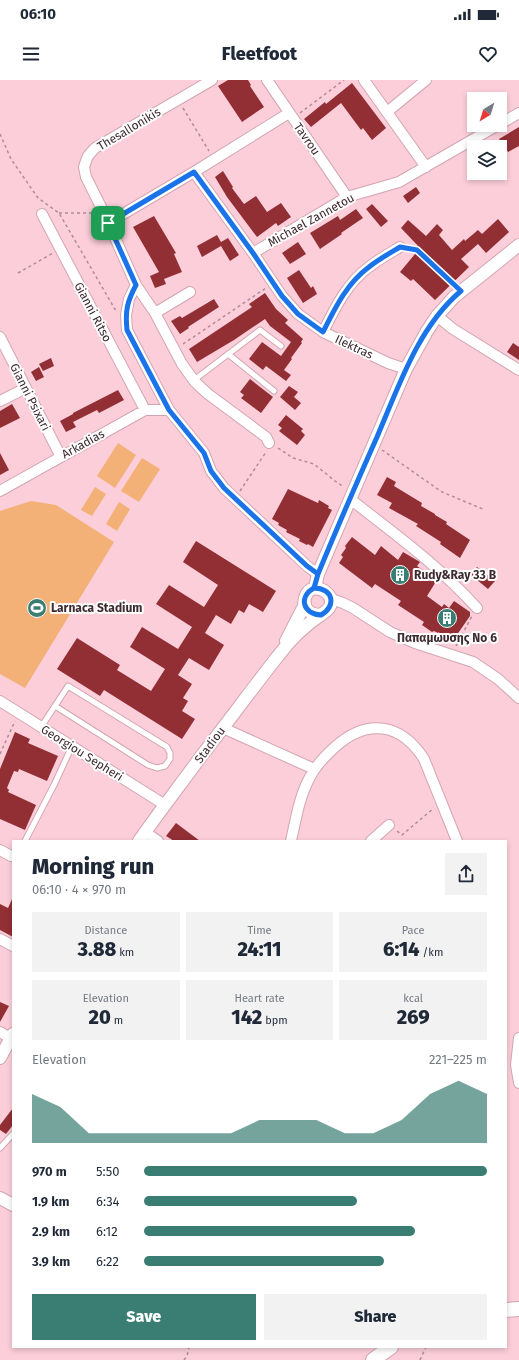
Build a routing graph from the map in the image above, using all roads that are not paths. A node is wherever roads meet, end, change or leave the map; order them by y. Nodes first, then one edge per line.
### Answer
1 (212, 80) edge
2 (267, 80) edge
3 (364, 80) edge
4 (426, 80) edge
5 (387, 112) junction
6 (519, 113) edge
7 (291, 116) junction
8 (507, 120) edge
9 (485, 132) edge
10 (426, 167) junction
11 (194, 172) junction
12 (347, 198) junction
13 (42, 214) dead end
14 (106, 218) junction
15 (519, 245) edge
16 (400, 247) road end
17 (253, 253) junction
18 (136, 285) junction
19 (190, 292) dead end
20 (155, 313) junction
21 (437, 316) junction
22 (323, 332) junction
23 (0, 337) edge
24 (281, 346) dead end
25 (228, 354) junction
26 (406, 369) junction
27 (519, 370) edge
28 (194, 380) junction
29 (26, 388) junction
30 (274, 390) dead end
31 (0, 401) edge
32 (145, 410) junction
33 (169, 410) junction
34 (269, 443) road end
35 (60, 457) junction
36 (0, 491) edge
37 (351, 496) junction
38 (318, 574) junction
39 (314, 588) junction
40 (331, 599) junction
41 (305, 604) junction
42 (477, 608) road end
43 (321, 615) junction
44 (281, 651) junction
45 (519, 698) edge
46 (0, 700) edge
47 (55, 706) junction
48 (41, 727) junction
49 (223, 728) junction
50 (72, 746) junction
51 (314, 768) junction
52 (165, 805) junction
53 (389, 825) road end
54 (142, 837) edge
55 (26, 840) edge
56 (154, 840) edge
57 (291, 840) edge
58 (372, 840) edge
59 (457, 840) edge
60 (0, 850) edge
61 (12, 856) edge
62 (0, 939) edge
63 (12, 945) edge
64 (8, 1035) edge
65 (519, 1038) edge
66 (0, 1058) edge
67 (511, 1065) edge
68 (519, 1083) edge
69 (12, 1135) edge
70 (0, 1148) edge
71 (0, 1198) edge
72 (12, 1205) edge
73 (519, 1309) edge
74 (507, 1310) edge

1 - 14 street, Thesallonikis
2 - 7 street, Tavrou
3 - 5 street
4 - 5 street
5 - 10 street
6 - 8 street, Michael Zannetou
7 - 11 street
7 - 12 street, Tavrou
9 - 10 street, Michael Zannetou
10 - 12 street, Michael Zannetou
11 - 14 street
11 - 17 street
12 - 17 street, Michael Zannetou
13 - 32 street, Gianni Ritso
14 - 18 street, Thesallonikis
15 - 21 street
16 - 22 street, Ilektras
17 - 22 street
18 - 20 street, Thesallonikis
18 - 33 street
19 - 20 street
20 - 28 street, Thesallonikis
21 - 26 street
21 - 27 street
22 - 26 street, Ilektras
23 - 29 street, Gianni Psixari
24 - 25 lane
25 - 28 lane
25 - 30 lane
26 - 37 street
28 - 34 street, Thesallonikis
29 - 31 street
29 - 35 street, Gianni Psixari
32 - 33 street, Arkadias
32 - 35 street, Arkadias
33 - 38 street
35 - 36 street, Arkadias
37 - 38 street
37 - 42 street
38 - 39 street
39 - 40 street
39 - 41 street
40 - 43 street
40 - 45 street
41 - 43 street
41 - 44 street, Stadiou
43 - 44 street, Stadiou
44 - 49 street, Stadiou
46 - 48 street, Georgiou Sepheri
47 - 47 lane
47 - 48 lane
48 - 50 street, Georgiou Sepheri
49 - 51 street
49 - 52 street, Stadiou
50 - 52 street, Georgiou Sepheri
50 - 55 lane
51 - 57 street
51 - 59 street
52 - 54 street, Stadiou
53 - 58 street
54 - 56 street
60 - 61 street
62 - 63 street
64 - 66 street
65 - 67 street
67 - 68 street
69 - 70 lane
71 - 72 street
73 - 74 main road

